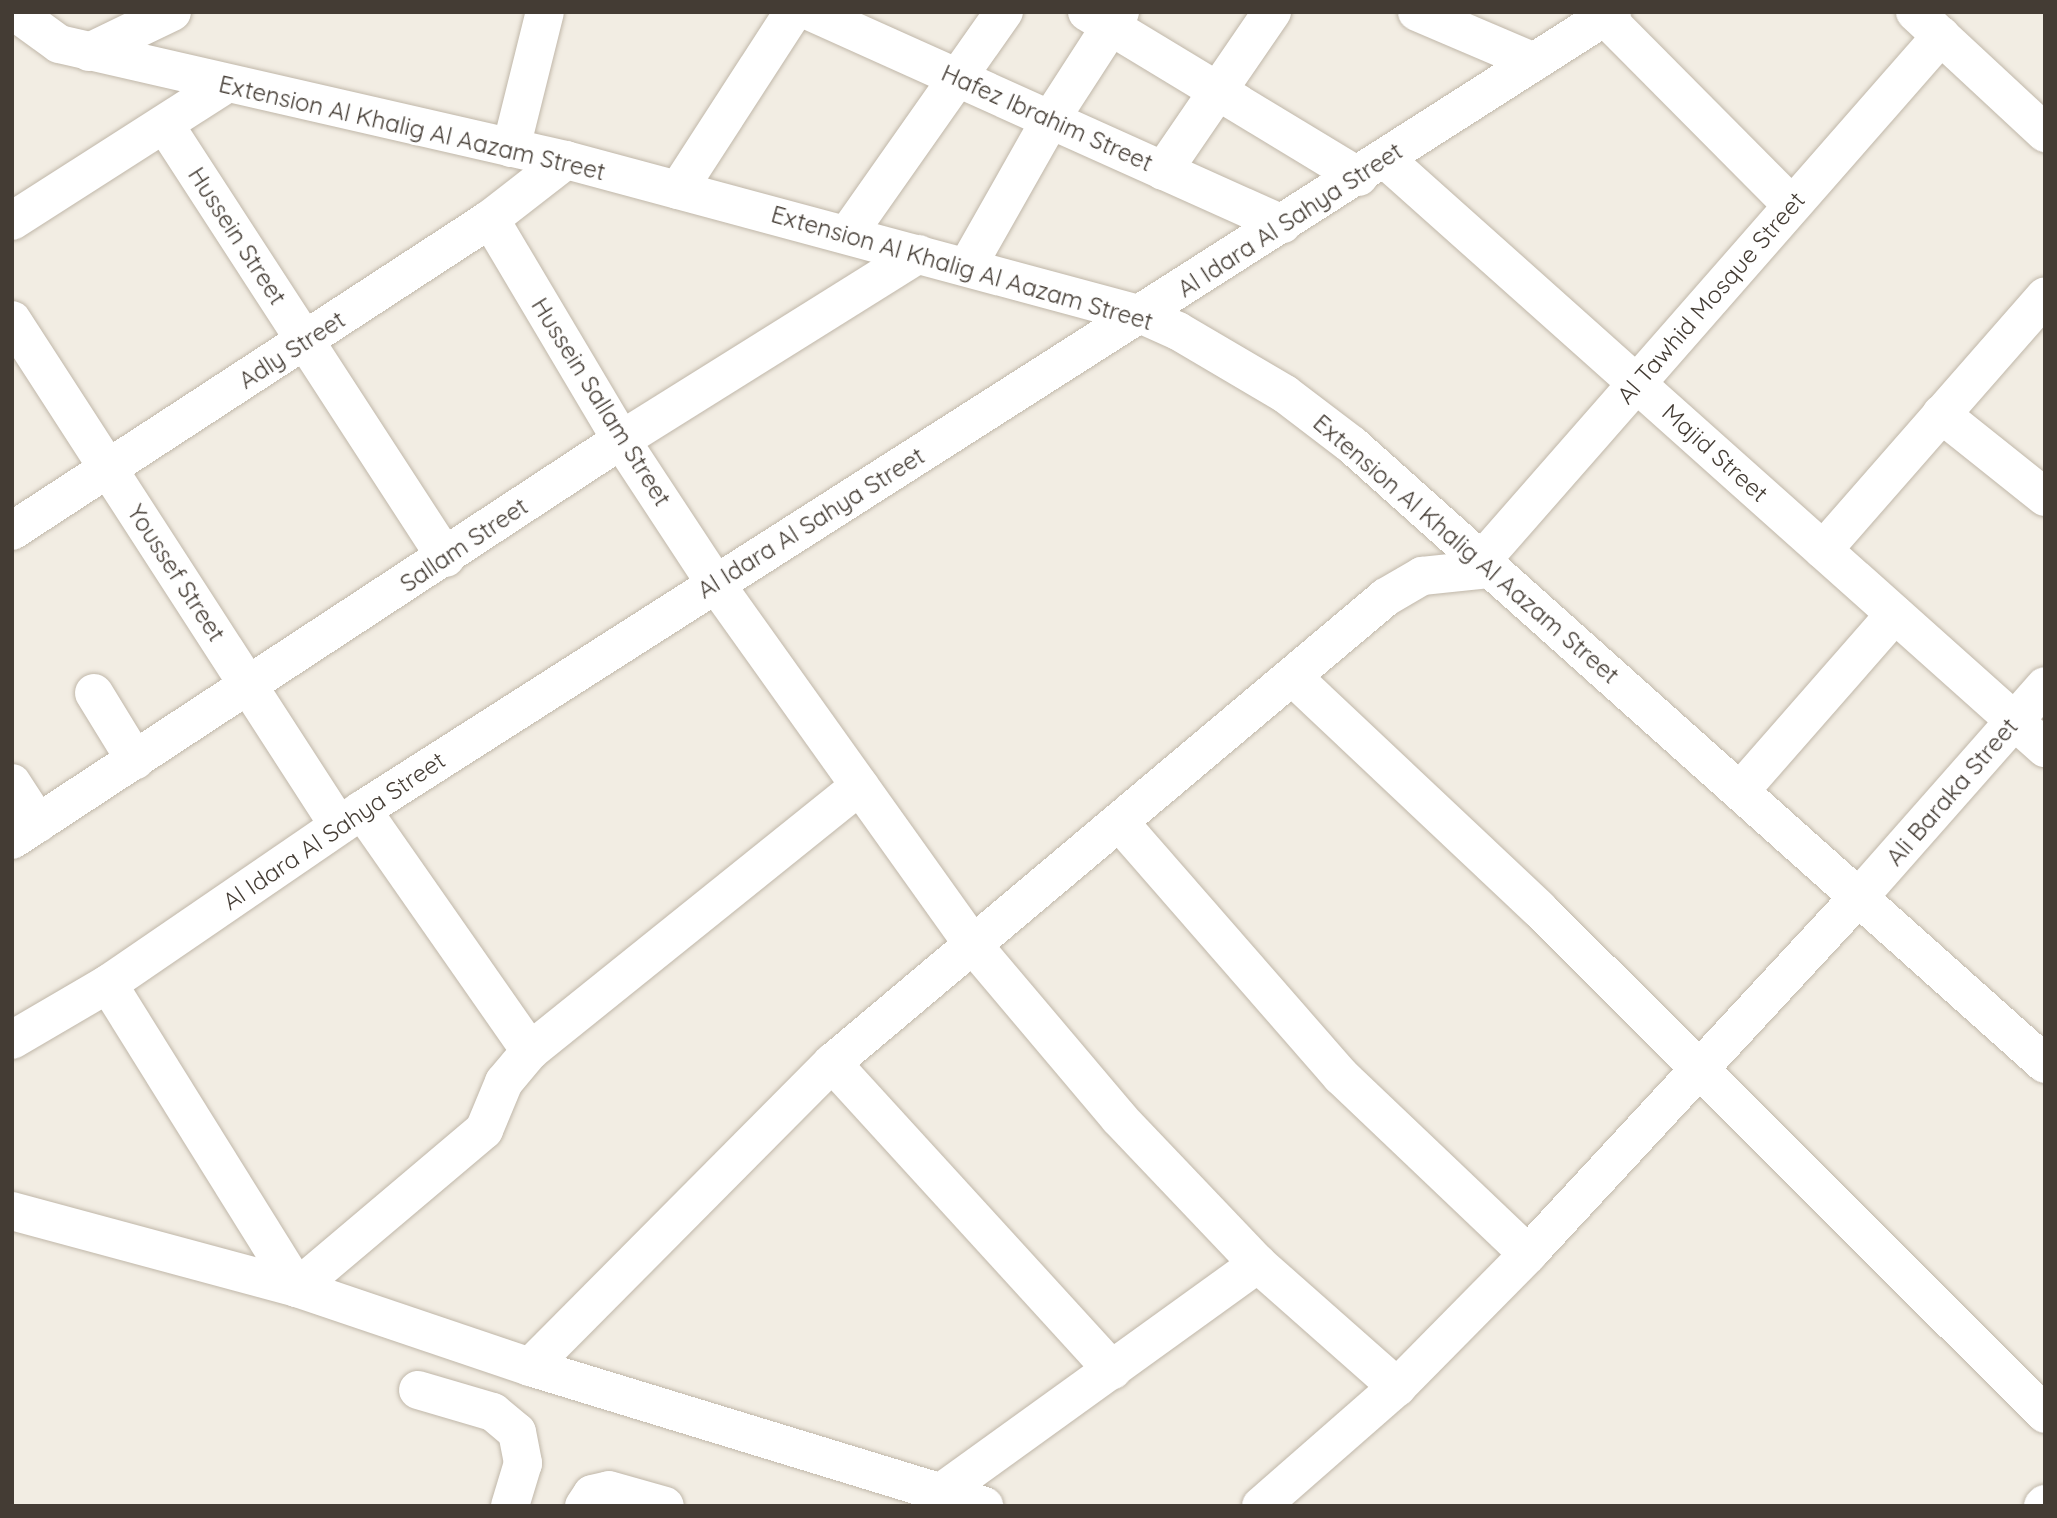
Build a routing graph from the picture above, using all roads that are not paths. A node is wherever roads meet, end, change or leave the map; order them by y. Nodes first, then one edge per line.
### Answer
1 (15, 12) edge
2 (793, 12) edge
3 (811, 12) edge
4 (1004, 12) edge
5 (1272, 12) edge
6 (1417, 12) edge
7 (163, 14) edge
8 (538, 14) edge
9 (1609, 15) edge
10 (1105, 17) edge
11 (1928, 24) edge
12 (89, 52) junction
13 (1534, 62) junction
14 (958, 78) junction
15 (223, 86) junction
16 (1217, 92) junction
17 (1050, 120) junction
18 (165, 125) junction
19 (2045, 133) edge
20 (511, 148) junction
21 (566, 160) junction
22 (1372, 168) junction
23 (1163, 171) junction
24 (678, 190) junction
25 (1793, 205) junction
26 (490, 219) junction
27 (12, 221) edge
28 (1282, 224) junction
29 (847, 234) junction
30 (919, 254) junction
31 (967, 267) junction
32 (2045, 296) edge
33 (1142, 316) junction
34 (12, 320) edge
35 (306, 341) junction
36 (1636, 383) junction
37 (1941, 414) junction
38 (621, 440) junction
39 (108, 469) junction
40 (2045, 497) edge
41 (12, 531) edge
42 (1823, 550) junction
43 (446, 558) junction
44 (1485, 565) junction
45 (715, 583) junction
46 (1895, 614) junction
47 (1294, 679) junction
48 (249, 686) junction
49 (2045, 686) edge
50 (94, 693) dead end
51 (2015, 721) junction
52 (2045, 748) edge
53 (135, 760) junction
54 (12, 783) edge
55 (860, 786) junction
56 (1740, 791) junction
57 (351, 818) junction
58 (1121, 824) junction
59 (25, 831) edge
60 (1859, 897) junction
61 (973, 945) junction
62 (108, 984) junction
63 (12, 1040) edge
64 (530, 1051) junction
65 (832, 1063) junction
66 (2045, 1064) edge
67 (1700, 1070) junction
68 (12, 1211) edge
69 (1528, 1254) junction
70 (1258, 1264) junction
71 (296, 1288) junction
72 (530, 1367) junction
73 (1112, 1370) junction
74 (1397, 1387) junction
75 (418, 1390) dead end
76 (2045, 1414) edge
77 (940, 1493) junction
78 (510, 1506) edge
79 (584, 1506) edge
80 (665, 1506) edge
81 (984, 1506) edge
82 (1261, 1506) edge

1 - 12 street, Extension Al Khalig Al Aazam Street
2 - 24 street
3 - 14 street, Hafez Ibrahim Street
4 - 14 street
5 - 16 street
6 - 13 street
7 - 12 street
8 - 20 street
9 - 13 street, Al Idara Al Sahya Street
9 - 25 street
10 - 16 street, Majid Street
10 - 17 street
11 - 19 street
11 - 25 street, Al Tawhid Mosque Street
12 - 15 street, Extension Al Khalig Al Aazam Street
13 - 22 street, Al Idara Al Sahya Street
14 - 17 street, Hafez Ibrahim Street
14 - 29 street
15 - 18 street
15 - 20 street, Extension Al Khalig Al Aazam Street
16 - 22 street, Majid Street
16 - 23 street
17 - 23 street, Hafez Ibrahim Street
17 - 31 street
18 - 27 street
18 - 35 street, Hussein Street
20 - 21 street, Extension Al Khalig Al Aazam Street
21 - 24 street, Extension Al Khalig Al Aazam Street
21 - 26 street, Adly Street
22 - 28 street, Al Idara Al Sahya Street
22 - 36 street, Majid Street
23 - 28 street, Hafez Ibrahim Street
24 - 29 street, Extension Al Khalig Al Aazam Street
25 - 36 street, Al Tawhid Mosque Street
26 - 35 street, Adly Street
26 - 38 street, Hussein Sallam Street
28 - 33 street, Al Idara Al Sahya Street
29 - 30 street, Extension Al Khalig Al Aazam Street
30 - 31 street, Extension Al Khalig Al Aazam Street
30 - 38 street, Sallam Street
31 - 33 street, Extension Al Khalig Al Aazam Street
32 - 37 street
33 - 44 street, Extension Al Khalig Al Aazam Street
33 - 45 street, Al Idara Al Sahya Street
34 - 39 street, Youssef Street
35 - 39 street, Adly Street
35 - 43 street, Hussein Street
36 - 42 street, Majid Street
36 - 44 street, Al Tawhid Mosque Street
37 - 40 street
37 - 42 street
38 - 43 street, Sallam Street
38 - 45 street, Hussein Sallam Street
39 - 41 street, Adly Street
39 - 48 street, Youssef Street
42 - 46 street, Majid Street
43 - 48 street, Sallam Street
44 - 47 street
44 - 56 street, Extension Al Khalig Al Aazam Street
45 - 55 street, Hussein Sallam Street
45 - 57 street, Al Idara Al Sahya Street
46 - 51 street, Majid Street
46 - 56 street
47 - 58 street
47 - 67 street
48 - 53 street, Sallam Street
48 - 57 street, Youssef Street
49 - 51 street, Ali Baraka Street
50 - 53 street
51 - 52 street, Majid Street
51 - 60 street, Ali Baraka Street
53 - 59 street, Sallam Street
54 - 59 street
55 - 61 street, Hussein Sallam Street
55 - 64 street
56 - 60 street, Extension Al Khalig Al Aazam Street
57 - 62 street, Al Idara Al Sahya Street
57 - 64 street, Youssef Street
58 - 61 street
58 - 69 street
60 - 66 street, Extension Al Khalig Al Aazam Street
60 - 67 street, Ali Baraka Street
61 - 65 street
61 - 70 street, Hussein Sallam Street
62 - 63 street, Al Idara Al Sahya Street
62 - 71 street
64 - 71 street
65 - 72 street
65 - 73 street
67 - 69 street, Ali Baraka Street
67 - 76 street
68 - 71 street
69 - 74 street, Ali Baraka Street
70 - 73 street
70 - 74 street, Hussein Sallam Street
71 - 72 street
72 - 77 street
73 - 77 street
74 - 82 street, Ali Baraka Street
75 - 78 street
77 - 81 street
79 - 80 street

